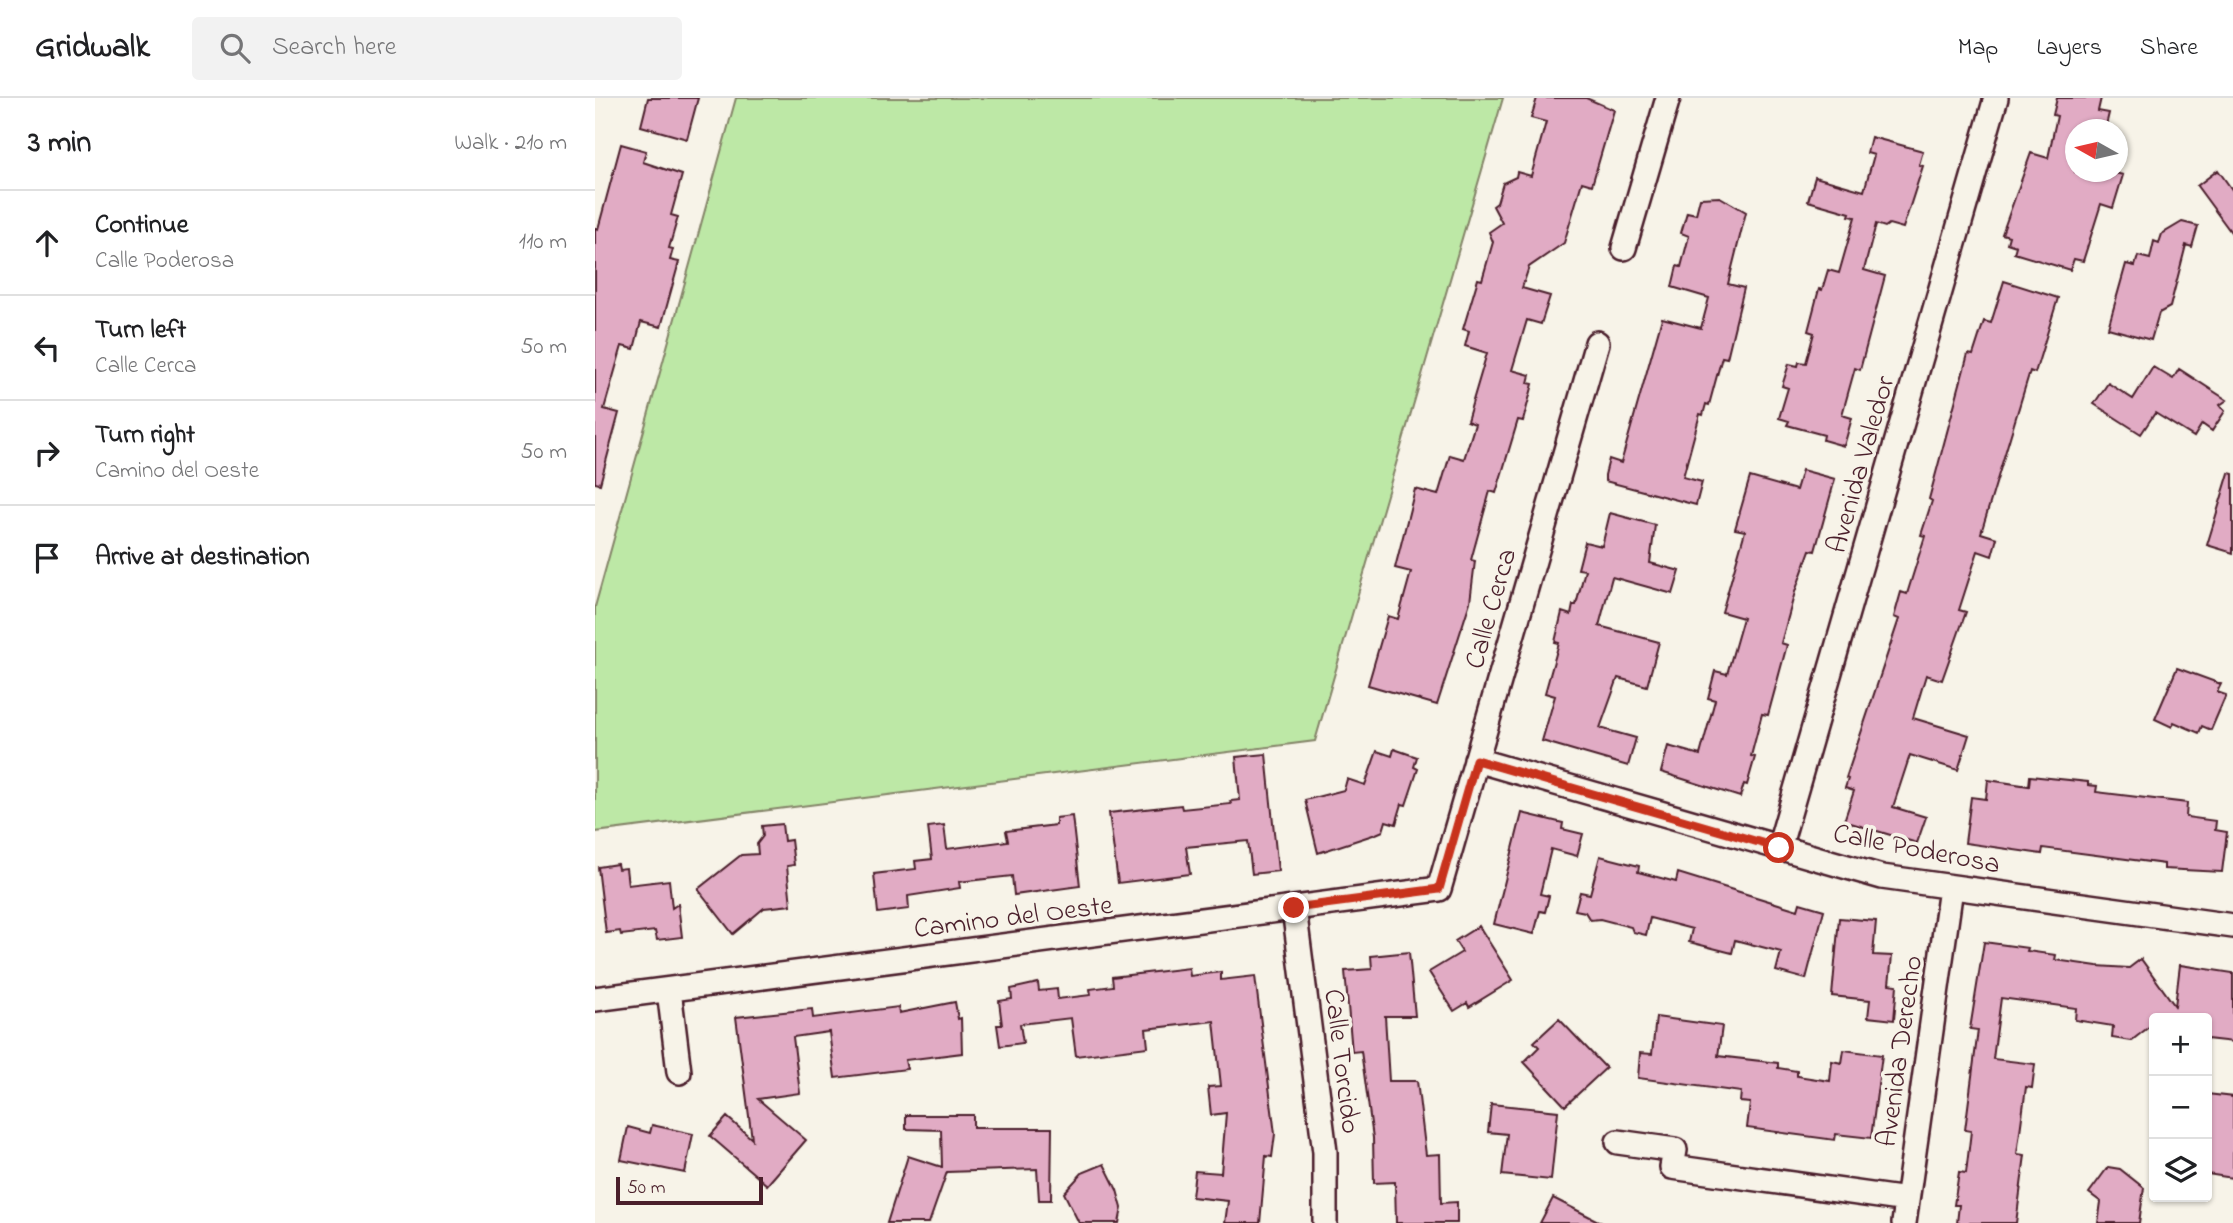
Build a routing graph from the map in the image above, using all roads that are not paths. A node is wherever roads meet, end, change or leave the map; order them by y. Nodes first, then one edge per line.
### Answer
1 (1668, 98) edge
2 (1996, 98) edge
3 (1624, 248) dead end
4 (1597, 343) dead end
5 (1476, 760) junction
6 (1779, 848) junction
7 (1951, 888) junction
8 (1439, 889) joint
9 (1294, 908) junction
10 (2233, 926) edge
11 (669, 989) junction
12 (595, 999) edge
13 (679, 1072) dead end
14 (1618, 1142) dead end
15 (1907, 1200) junction
16 (1325, 1223) edge
17 (1904, 1223) edge

1 - 3 street
2 - 6 street, Avenida Valedor
4 - 5 street, Calle Cerca
5 - 6 street, Calle Poderosa
5 - 8 street, Calle Cerca
6 - 7 street, Calle Poderosa
7 - 10 street, Calle Poderosa
7 - 15 street, Avenida Derecho
8 - 9 street, Camino del Oeste
9 - 11 street, Camino del Oeste
9 - 16 street, Calle Torcido
11 - 12 street, Camino del Oeste
11 - 13 street
14 - 15 street
15 - 17 street, Avenida Derecho

